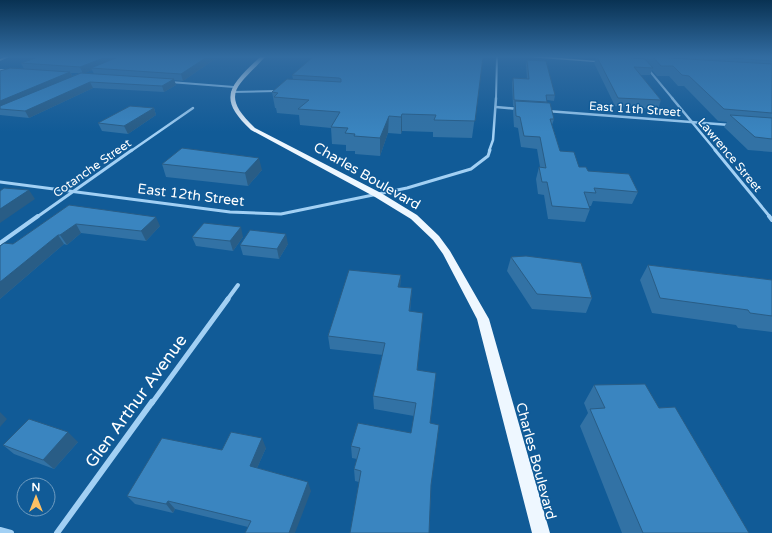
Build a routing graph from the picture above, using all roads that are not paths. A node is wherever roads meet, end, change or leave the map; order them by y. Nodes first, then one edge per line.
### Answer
1 (167, 82) edge
2 (237, 82) edge
3 (497, 82) edge
4 (659, 82) edge
5 (233, 90) junction
6 (278, 91) edge
7 (193, 108) dead end
8 (496, 108) junction
9 (526, 110) edge
10 (540, 111) edge
11 (691, 122) junction
12 (735, 126) edge
13 (0, 182) edge
14 (75, 191) junction
15 (378, 195) junction
16 (772, 220) edge
17 (0, 243) edge
18 (238, 285) dead end
19 (0, 530) edge
20 (11, 533) edge
21 (57, 533) edge
22 (541, 533) edge

1 - 5 street
2 - 5 main road
3 - 8 street, East 12th Street
4 - 11 street, Lawrence Street
5 - 6 street
5 - 15 main road, Charles Boulevard
7 - 14 street, Cotanche Street
8 - 9 street
8 - 15 street, East 12th Street
10 - 11 street, East 11th Street
11 - 12 street, East 11th Street
11 - 16 street, Lawrence Street
13 - 14 street, East 12th Street
14 - 15 street, East 12th Street
14 - 17 street, Cotanche Street
15 - 22 main road, Charles Boulevard
18 - 21 street, Glen Arthur Avenue
19 - 20 street

